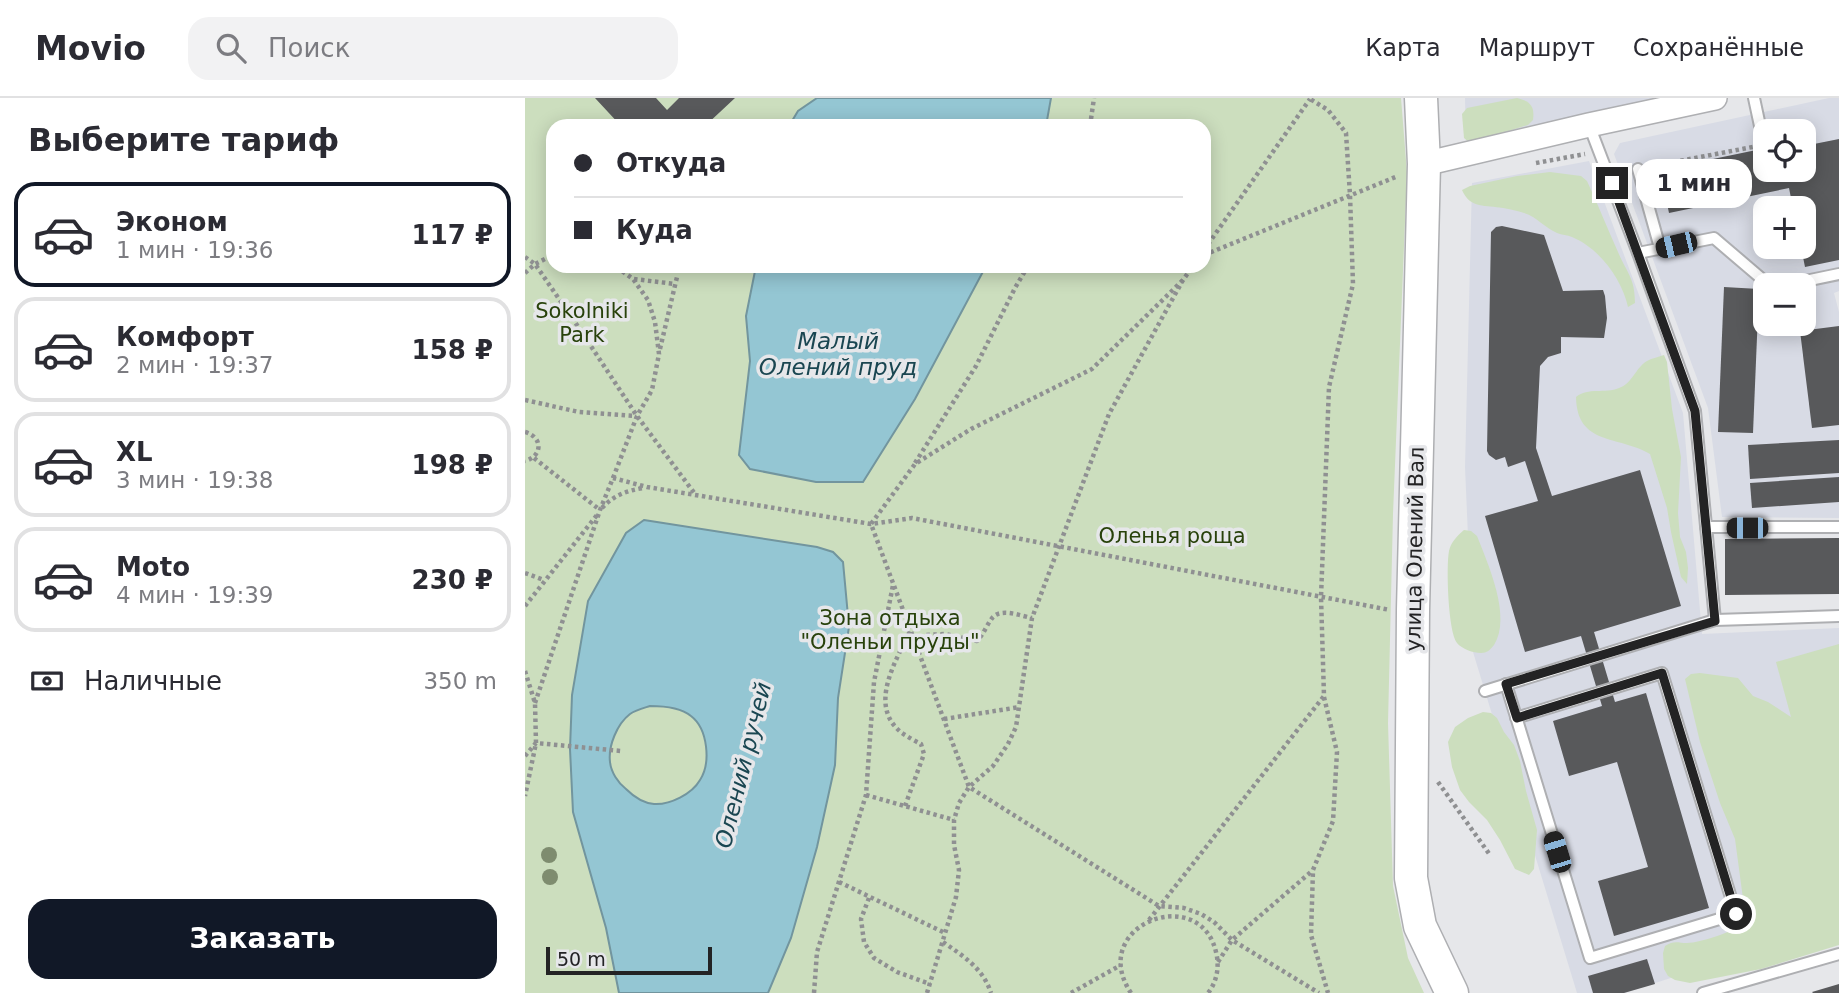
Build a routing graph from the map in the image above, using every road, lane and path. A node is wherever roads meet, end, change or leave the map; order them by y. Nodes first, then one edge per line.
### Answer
1 (1094, 98) edge
2 (1311, 98) edge
3 (1421, 98) edge
4 (1715, 98) edge
5 (1754, 98) edge
6 (1659, 104) edge
7 (1091, 119) edge
8 (1758, 119) edge
9 (1589, 125) junction
10 (1753, 147) edge
11 (1593, 156) dead end
12 (1534, 163) dead end
13 (1424, 164) junction
14 (1638, 169) joint
15 (1350, 195) junction
16 (1211, 243) edge
17 (1660, 248) junction
18 (1211, 250) edge
19 (1638, 253) junction
20 (525, 257) edge
21 (546, 259) edge
22 (535, 264) junction
23 (525, 273) edge
24 (626, 273) edge
25 (1024, 273) edge
26 (1188, 273) edge
27 (1755, 273) edge
28 (1839, 274) edge
29 (677, 276) dead end
30 (633, 278) junction
31 (1816, 279) edge
32 (1183, 280) junction
33 (675, 284) junction
34 (659, 354) junction
35 (525, 400) edge
36 (637, 416) junction
37 (525, 432) edge
38 (534, 458) junction
39 (525, 461) edge
40 (915, 464) junction
41 (613, 478) junction
42 (647, 487) junction
43 (695, 495) junction
44 (600, 510) junction
45 (871, 524) junction
46 (1706, 527) junction
47 (1839, 527) edge
48 (1059, 547) junction
49 (525, 573) edge
50 (544, 580) junction
51 (893, 584) junction
52 (1321, 597) junction
53 (525, 606) edge
54 (1394, 611) dead end
55 (1839, 616) edge
56 (1032, 618) junction
57 (1715, 621) junction
58 (911, 631) junction
59 (917, 646) junction
60 (525, 671) edge
61 (1506, 684) junction
62 (1485, 691) dead end
63 (1324, 696) junction
64 (535, 703) junction
65 (1020, 707) junction
66 (1517, 718) junction
67 (944, 719) junction
68 (536, 743) junction
69 (621, 751) dead end
70 (525, 756) edge
71 (1432, 774) dead end
72 (969, 787) junction
73 (866, 794) junction
74 (525, 796) edge
75 (905, 806) junction
76 (954, 820) junction
77 (1490, 855) dead end
78 (1313, 870) junction
79 (839, 882) junction
80 (869, 898) junction
81 (1159, 906) junction
82 (1149, 920) junction
83 (945, 933) junction
84 (1232, 940) junction
85 (943, 942) junction
86 (1839, 954) edge
87 (1218, 962) junction
88 (1121, 965) junction
89 (930, 984) junction
90 (1711, 992) edge
91 (814, 993) edge
92 (927, 993) edge
93 (991, 993) edge
94 (1071, 993) edge
95 (1131, 993) edge
96 (1208, 993) edge
97 (1318, 993) edge
98 (1328, 993) edge
99 (1452, 993) edge

1 - 7 path
2 - 15 path
2 - 16 path
3 - 13 main road, улица Олений Вал
4 - 6 street
5 - 8 lane
6 - 9 street
9 - 13 street
9 - 19 lane
10 - 14 path
11 - 12 path
13 - 15 path
13 - 99 main road, улица Олений Вал
14 - 17 lane
15 - 18 path
15 - 52 path
17 - 19 lane
17 - 27 lane
19 - 46 lane
20 - 22 path
21 - 22 path
22 - 23 path
22 - 36 path
24 - 30 path
25 - 40 path
26 - 32 path
28 - 31 lane
29 - 33 path
30 - 33 path
30 - 34 path
32 - 40 path
32 - 48 path
33 - 34 path
34 - 36 path
35 - 36 path
36 - 41 path
36 - 43 path
37 - 38 path
38 - 39 path
38 - 44 path
40 - 45 path
41 - 42 path
41 - 44 path
42 - 43 path
42 - 44 path
43 - 45 path
44 - 50 path
44 - 64 path
45 - 48 path
45 - 51 path
46 - 47 lane
46 - 57 lane
48 - 52 path
48 - 56 path
49 - 50 path
50 - 53 path
51 - 58 path
51 - 73 path
52 - 54 path
52 - 63 path
55 - 57 lane
56 - 59 path
56 - 65 path
57 - 61 lane
58 - 59 path
58 - 75 path
59 - 67 path
60 - 64 path
61 - 62 lane
61 - 66 lane
63 - 78 path
63 - 81 path
64 - 68 path
65 - 67 path
65 - 72 path
66 - 66 lane
67 - 72 path
68 - 69 path
68 - 70 path
68 - 74 path
71 - 77 path
72 - 76 path
72 - 81 path
73 - 75 path
73 - 79 path
75 - 76 path
76 - 83 path
78 - 84 path
78 - 98 path
79 - 80 path
79 - 91 path
80 - 83 path
80 - 89 path
81 - 82 path
81 - 84 path
82 - 87 path
82 - 88 path
83 - 85 path
84 - 87 path
84 - 97 path
85 - 89 path
85 - 93 path
86 - 90 lane
87 - 96 path
88 - 94 path
88 - 95 path
89 - 92 path

